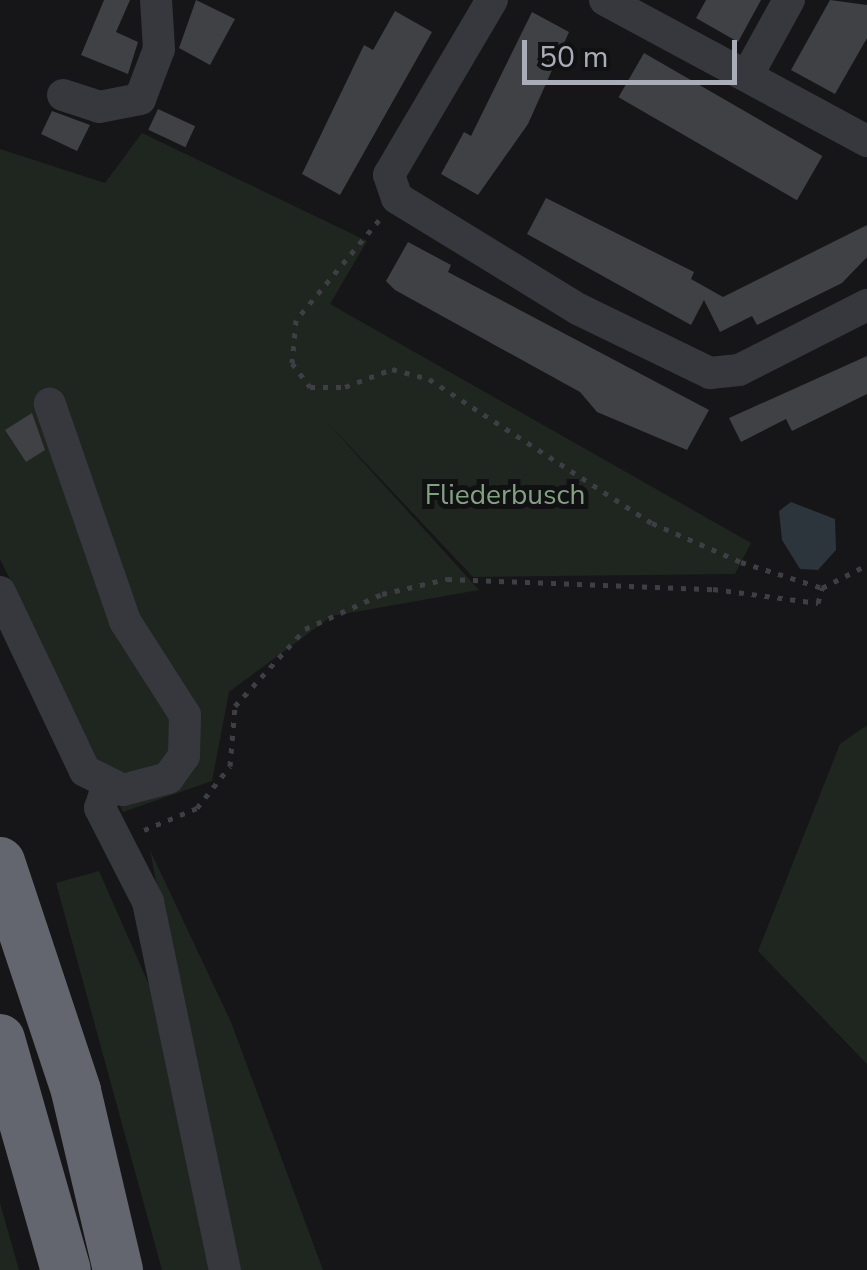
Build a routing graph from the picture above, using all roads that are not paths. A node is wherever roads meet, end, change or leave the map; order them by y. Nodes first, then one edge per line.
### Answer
1 (156, 0) edge
2 (492, 0) edge
3 (605, 0) edge
4 (790, 0) edge
5 (747, 76) junction
6 (63, 94) dead end
7 (867, 141) edge
8 (867, 305) edge
9 (50, 404) dead end
10 (0, 592) edge
11 (107, 787) junction
12 (0, 862) edge
13 (0, 1039) edge
14 (66, 1270) edge
15 (118, 1270) edge
16 (226, 1270) edge

1 - 6 street
2 - 8 street
3 - 5 street
4 - 5 street
5 - 7 street
9 - 11 street
10 - 11 street
11 - 16 street
12 - 15 highway
13 - 14 highway

